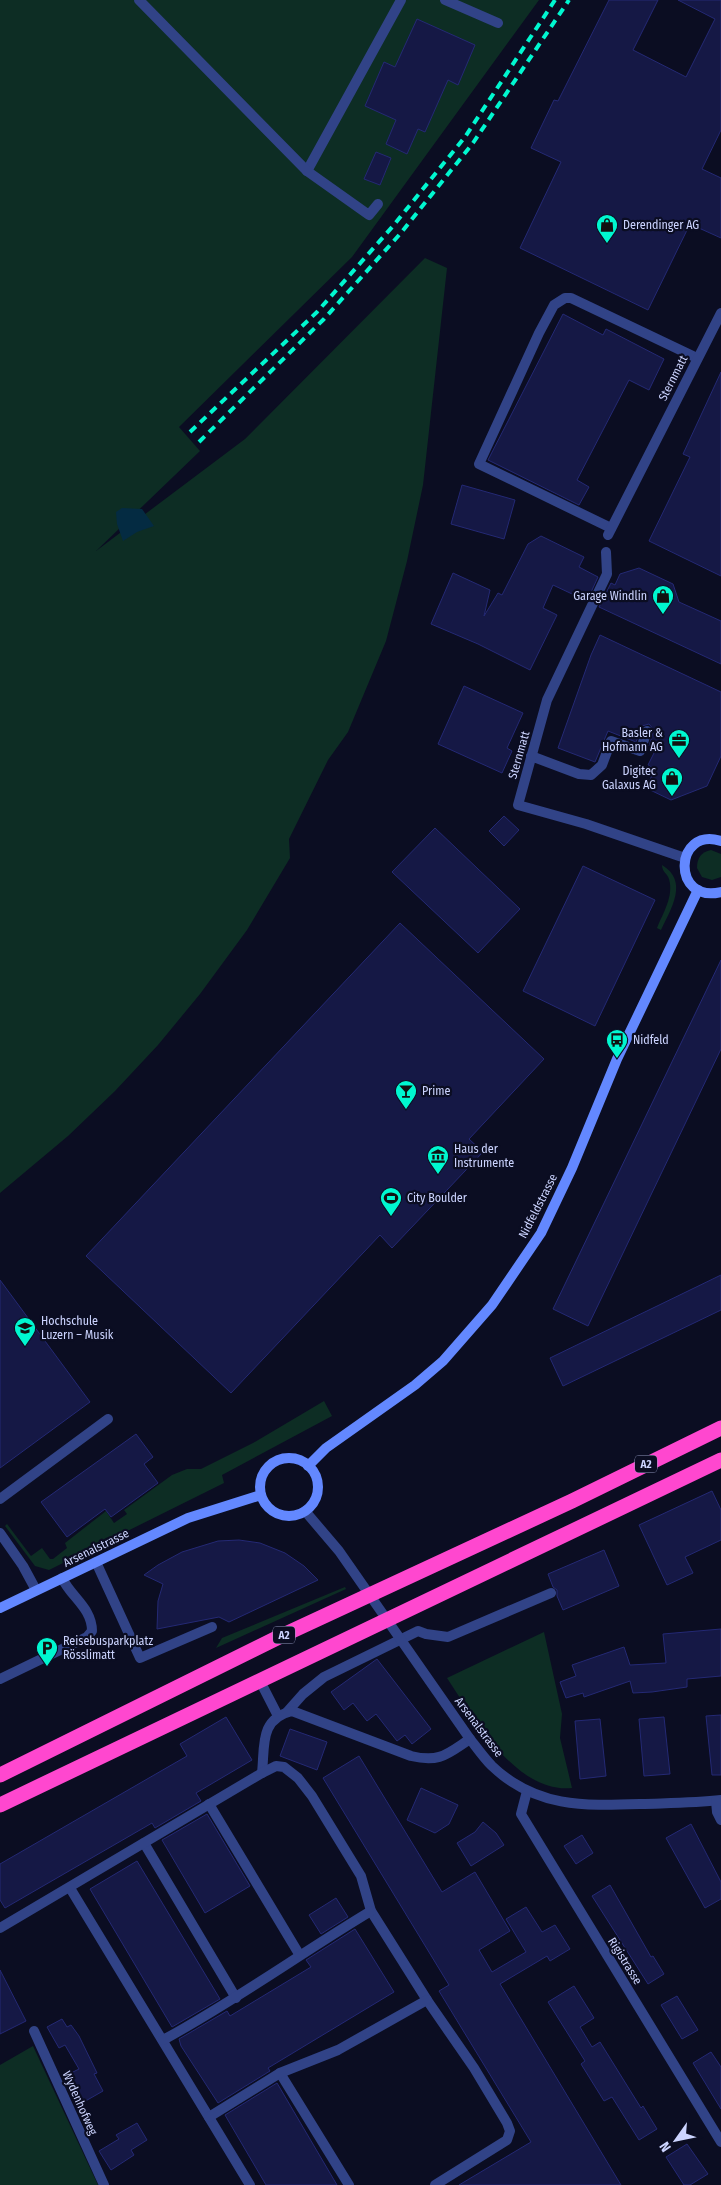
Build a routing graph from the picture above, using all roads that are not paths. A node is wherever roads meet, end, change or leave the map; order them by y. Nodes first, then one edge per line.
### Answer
1 (139, 0) edge
2 (401, 0) edge
3 (445, 0) edge
4 (498, 23) dead end
5 (307, 171) junction
6 (378, 204) dead end
7 (720, 317) edge
8 (697, 358) junction
9 (606, 552) dead end
10 (647, 731) dead end
11 (531, 756) junction
12 (721, 840) edge
13 (685, 858) junction
14 (698, 890) junction
15 (721, 892) edge
16 (108, 1419) dead end
17 (721, 1428) edge
18 (721, 1460) edge
19 (308, 1466) junction
20 (261, 1495) junction
21 (0, 1499) edge
22 (305, 1511) junction
23 (0, 1533) edge
24 (96, 1562) junction
25 (62, 1578) junction
26 (36, 1590) junction
27 (550, 1593) dead end
28 (0, 1608) edge
29 (212, 1627) dead end
30 (0, 1679) edge
31 (260, 1680) junction
32 (282, 1714) junction
33 (470, 1739) junction
34 (262, 1773) junction
35 (0, 1775) edge
36 (527, 1791) junction
37 (718, 1800) edge
38 (209, 1804) junction
39 (0, 1806) edge
40 (721, 1820) edge
41 (144, 1844) junction
42 (70, 1888) junction
43 (371, 1911) junction
44 (0, 1928) edge
45 (299, 1954) junction
46 (236, 1998) junction
47 (427, 2000) junction
48 (34, 2031) dead end
49 (163, 2040) junction
50 (280, 2073) junction
51 (209, 2117) junction
52 (721, 2142) edge
53 (104, 2185) edge
54 (250, 2185) edge
55 (349, 2185) edge
56 (435, 2185) edge

1 - 5 street
2 - 5 street
3 - 4 street
5 - 6 street
7 - 8 street, Sternmatt
8 - 8 street, Sternmatt
9 - 11 street, Sternmatt
10 - 11 street
11 - 13 street, Sternmatt
12 - 13 street
13 - 14 street
14 - 15 street
14 - 19 street, Nidfeldstrasse
16 - 21 street
17 - 35 highway, A2
18 - 31 highway, A2
19 - 20 street
19 - 22 street
20 - 22 street
20 - 24 street, Arsenalstrasse
22 - 33 street, Arsenalstrasse
23 - 26 street
24 - 25 street, Arsenalstrasse
24 - 29 street
25 - 26 street, Arsenalstrasse
25 - 30 street
26 - 28 street, Arsenalstrasse
27 - 32 street
31 - 32 street
31 - 39 highway, A2
32 - 33 street
32 - 34 street
33 - 36 street, Arsenalstrasse
34 - 38 street
34 - 43 street
36 - 37 street, Arsenalstrasse
36 - 52 street, Rigistrasse
37 - 40 street
38 - 41 street
38 - 45 street
41 - 42 street
41 - 46 street
42 - 44 street
42 - 49 street
43 - 45 street
43 - 47 street
45 - 46 street
46 - 49 street
47 - 50 street
47 - 56 street
48 - 53 street, Wydenhofweg
49 - 51 street
50 - 51 street
50 - 55 street
51 - 54 street

